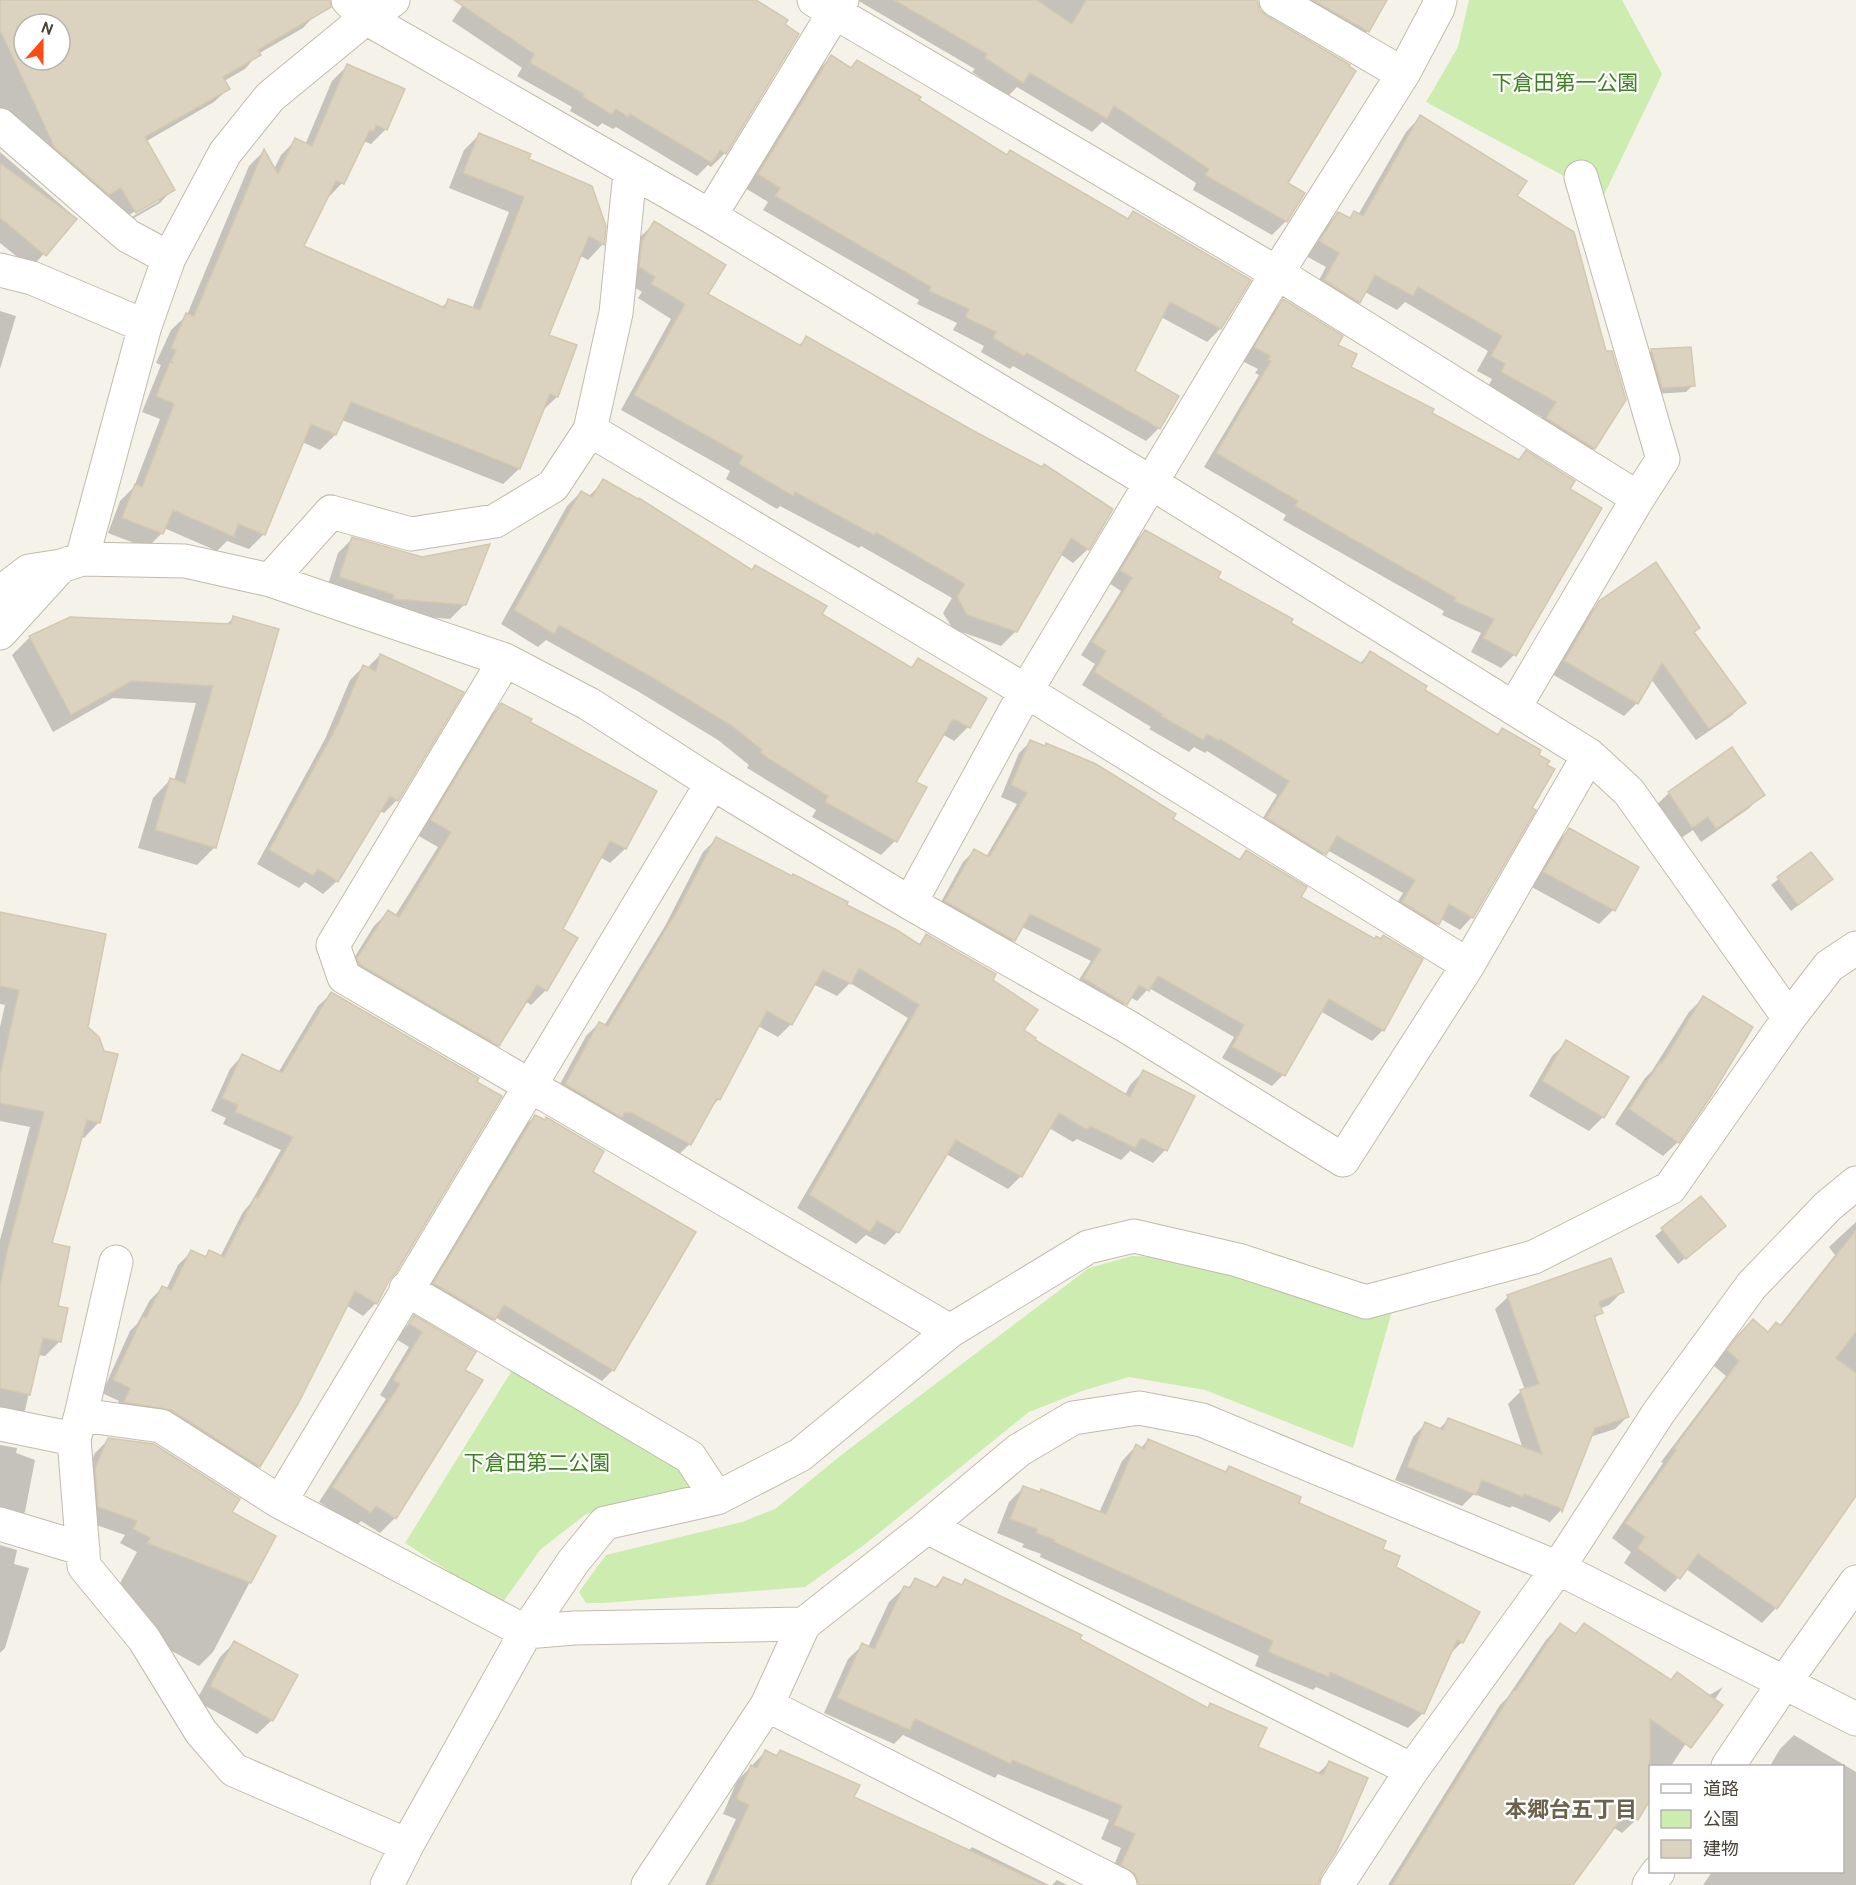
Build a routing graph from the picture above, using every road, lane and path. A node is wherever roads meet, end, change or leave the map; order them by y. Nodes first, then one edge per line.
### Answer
1 (1276, 0) edge
2 (1440, 0) edge
3 (830, 4) edge
4 (369, 6) edge
5 (1403, 74) junction
6 (0, 125) edge
7 (630, 172) junction
8 (1581, 177) dead end
9 (710, 216) junction
10 (169, 258) junction
11 (0, 270) edge
12 (1277, 273) junction
13 (145, 326) junction
14 (590, 430) junction
15 (1150, 482) junction
16 (1638, 498) junction
17 (72, 563) junction
18 (270, 580) junction
19 (0, 593) edge
20 (0, 633) edge
21 (505, 660) junction
22 (1026, 691) junction
23 (1514, 708) junction
24 (1589, 755) junction
25 (712, 783) junction
26 (910, 903) junction
27 (1856, 948) edge
28 (1468, 965) junction
29 (1789, 1018) junction
30 (530, 1084) junction
31 (1856, 1183) edge
32 (116, 1262) dead end
33 (406, 1289) junction
34 (950, 1331) junction
35 (0, 1424) edge
36 (78, 1427) junction
37 (717, 1498) junction
38 (280, 1502) junction
39 (0, 1524) edge
40 (927, 1527) junction
41 (83, 1549) junction
42 (1558, 1568) junction
43 (1856, 1582) edge
44 (804, 1624) junction
45 (526, 1632) junction
46 (1784, 1683) junction
47 (767, 1705) junction
48 (1856, 1719) edge
49 (1729, 1765) edge
50 (1412, 1770) junction
51 (407, 1845) junction
52 (387, 1885) edge
53 (648, 1885) edge
54 (1120, 1885) edge
55 (1337, 1885) edge

1 - 5 street
2 - 5 street
3 - 9 street
3 - 12 street
4 - 7 street
4 - 10 street
5 - 12 street
6 - 10 street
7 - 9 street
7 - 14 street
8 - 16 street
9 - 15 street
10 - 13 street
11 - 13 street
12 - 15 street
12 - 16 street
13 - 17 street
14 - 18 street
14 - 22 street
15 - 22 street
15 - 23 street
16 - 23 street
17 - 18 street
17 - 19 street
17 - 20 street
18 - 21 street
21 - 25 street
21 - 30 street
22 - 26 street
22 - 28 street
23 - 24 street
24 - 28 street
24 - 29 street
25 - 26 street
25 - 30 street
26 - 28 street
27 - 29 street
29 - 34 street
30 - 33 street
30 - 34 street
31 - 42 street
32 - 36 street
33 - 37 street
33 - 38 street
34 - 37 street
35 - 36 street
36 - 38 street
36 - 41 street
37 - 45 street
38 - 45 street
39 - 41 street
40 - 42 street
40 - 44 street
40 - 50 street
41 - 51 street
42 - 46 street
42 - 50 street
43 - 46 street
44 - 45 street
44 - 47 street
45 - 51 street
46 - 48 street
46 - 49 street
47 - 53 street
47 - 54 street
50 - 55 street
51 - 52 street

